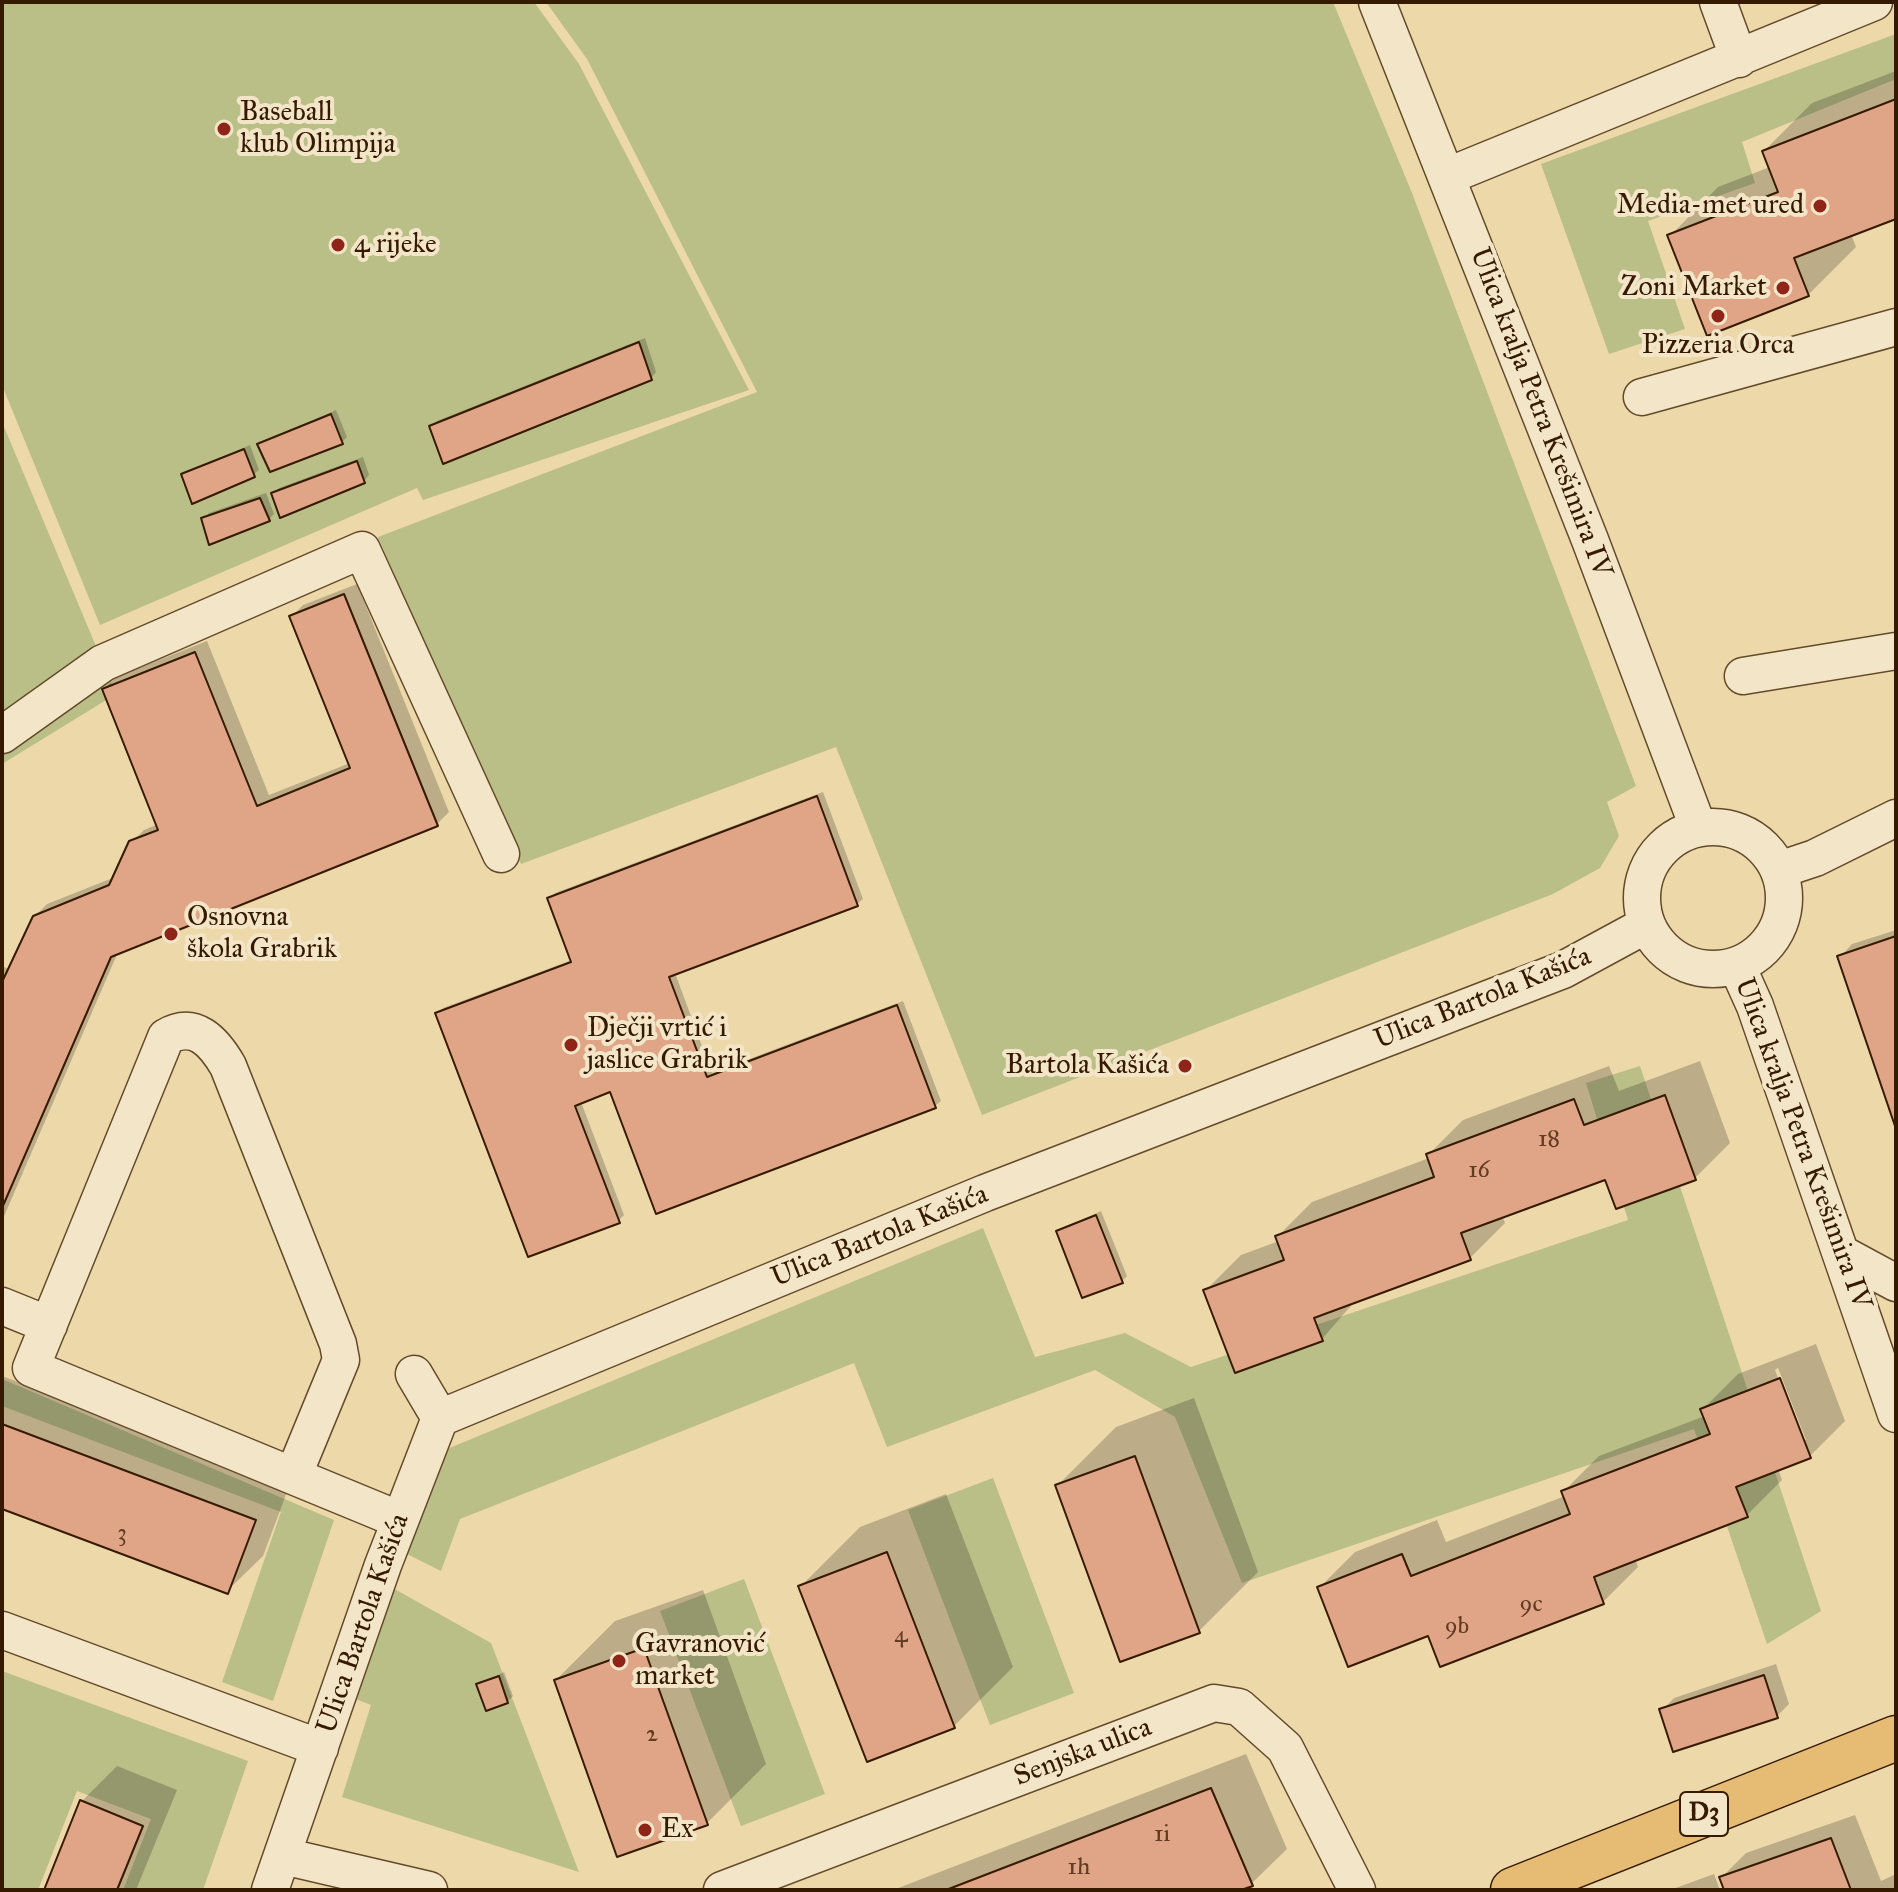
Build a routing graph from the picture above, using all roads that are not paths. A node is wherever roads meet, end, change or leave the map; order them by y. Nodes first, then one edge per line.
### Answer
1 (1377, 2) edge
2 (1718, 2) edge
3 (1874, 2) edge
4 (1739, 59) junction
5 (1448, 176) junction
6 (1896, 327) edge
7 (1642, 397) dead end
8 (1896, 651) edge
9 (1743, 676) dead end
10 (2, 735) edge
11 (1896, 818) edge
12 (1698, 827) junction
13 (501, 854) dead end
14 (1779, 870) junction
15 (1646, 925) junction
16 (1737, 966) junction
17 (1844, 1255) junction
18 (1896, 1283) edge
19 (2, 1306) edge
20 (49, 1325) junction
21 (17, 1362) edge
22 (1890, 1369) edge
23 (414, 1374) dead end
24 (1896, 1414) edge
25 (440, 1418) junction
26 (294, 1474) junction
27 (400, 1520) junction
28 (2, 1630) edge
29 (1896, 1738) edge
30 (320, 1748) junction
31 (283, 1856) junction
32 (270, 1890) edge
33 (429, 1890) edge
34 (722, 1890) edge
35 (1357, 1890) edge
36 (1513, 1890) edge

1 - 5 street, Ulica kralja Petra Krešimira IV
2 - 4 street
3 - 4 street
4 - 5 street
5 - 12 street, Ulica kralja Petra Krešimira IV
6 - 7 street
8 - 9 street
10 - 13 street
11 - 14 street
12 - 14 street
12 - 15 street
14 - 16 street
15 - 16 street
15 - 25 street, Ulica Bartola Kašića
16 - 17 street, Ulica kralja Petra Krešimira IV
17 - 18 street
17 - 22 street, Ulica kralja Petra Krešimira IV
19 - 20 street
20 - 21 street
20 - 26 street
21 - 26 street
22 - 24 street, Ulica kralja Petra Krešimira IV
23 - 25 street
25 - 27 street, Ulica Bartola Kašića
26 - 27 street
27 - 30 street, Ulica Bartola Kašića
28 - 30 street, Ulica Bartola Kašića
29 - 36 main road, D3
30 - 31 street, Ulica Bartola Kašića
31 - 32 street, Ulica Bartola Kašića
31 - 33 street
34 - 35 street, Senjska ulica

